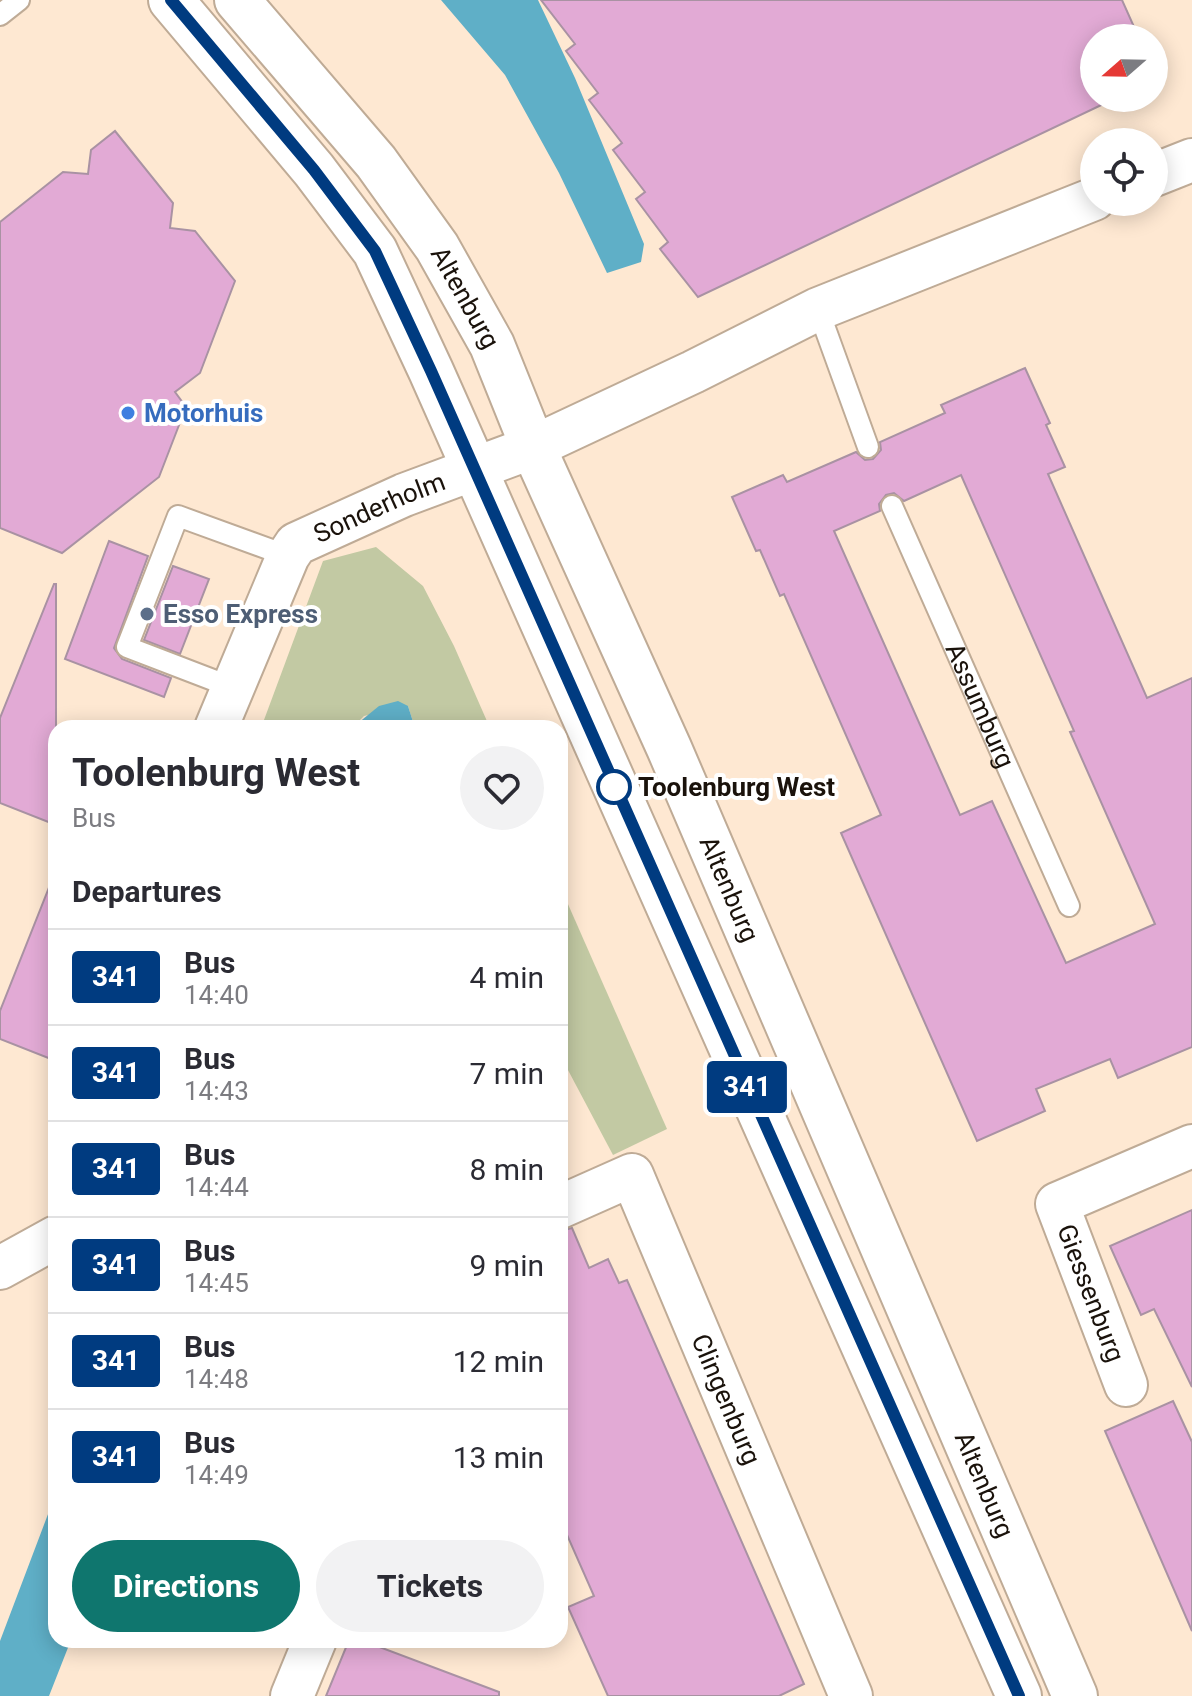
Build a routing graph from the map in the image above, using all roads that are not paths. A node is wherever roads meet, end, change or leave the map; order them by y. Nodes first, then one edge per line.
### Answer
1 (19, 0) edge
2 (171, 0) edge
3 (237, 0) edge
4 (0, 15) edge
5 (1192, 160) edge
6 (1168, 169) edge
7 (1080, 205) edge
8 (818, 309) junction
9 (533, 447) junction
10 (868, 447) dead end
11 (473, 470) junction
12 (892, 506) dead end
13 (288, 556) junction
14 (234, 688) junction
15 (220, 720) edge
16 (1069, 906) dead end
17 (1192, 1146) edge
18 (568, 1203) edge
19 (48, 1241) edge
20 (0, 1268) edge
21 (1126, 1385) dead end
22 (312, 1648) edge
23 (292, 1696) edge
24 (851, 1696) edge
25 (1019, 1696) edge
26 (1075, 1696) edge

1 - 4 lane
2 - 11 main road, Altenburg
3 - 9 main road, Altenburg
5 - 6 street
7 - 8 street
8 - 9 street
8 - 10 lane
9 - 11 street, Sonderholm
9 - 26 main road, Altenburg
11 - 13 street, Sonderholm
11 - 25 main road, Altenburg
12 - 16 lane, Assumburg
13 - 14 street, Sonderholm
13 - 14 lane
14 - 15 street, Sonderholm
17 - 21 street, Giessenburg
18 - 24 street, Clingenburg
19 - 20 street
22 - 23 street

